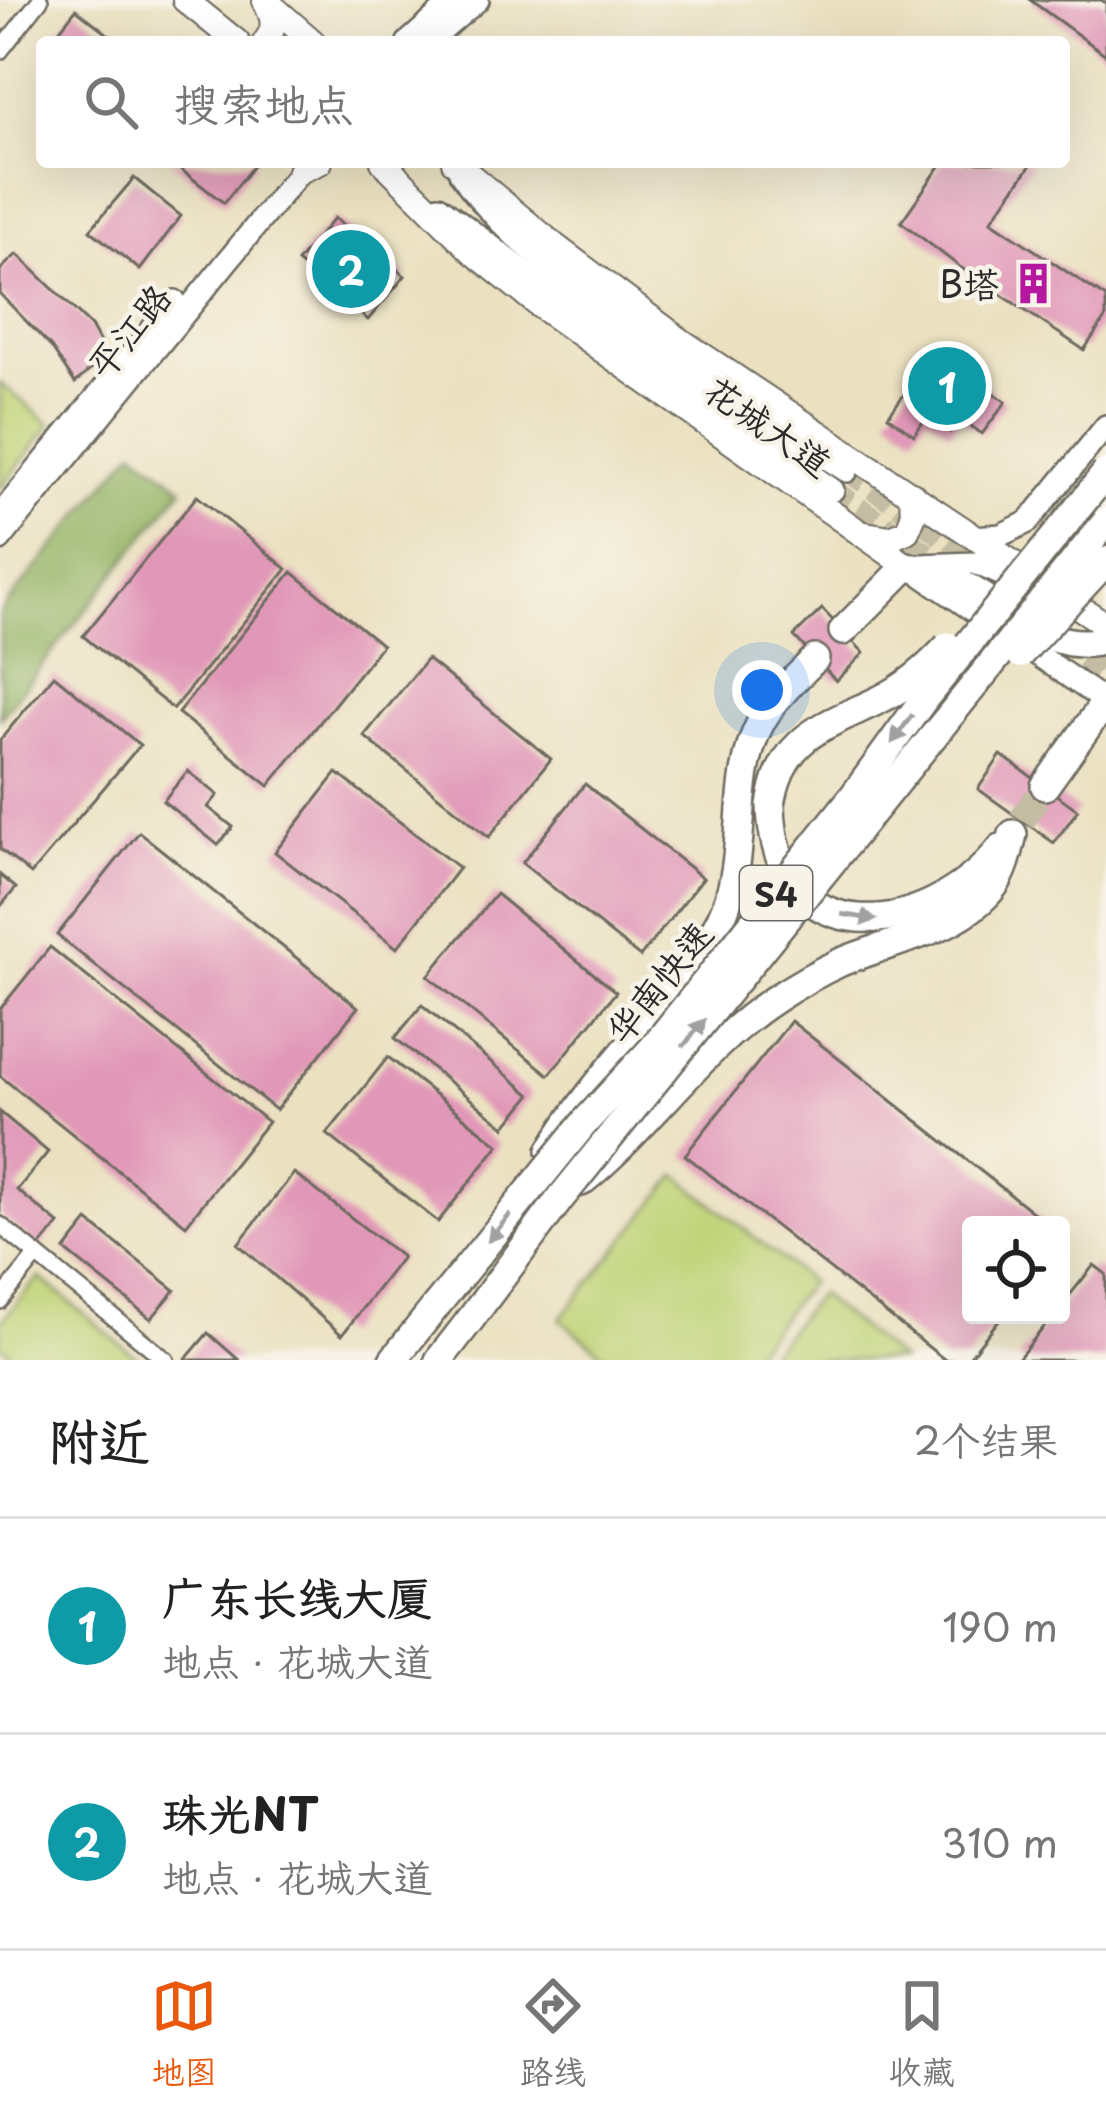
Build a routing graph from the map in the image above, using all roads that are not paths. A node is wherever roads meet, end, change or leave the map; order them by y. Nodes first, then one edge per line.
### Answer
1 (40, 0) edge
2 (184, 0) edge
3 (264, 0) edge
4 (455, 0) edge
5 (478, 0) edge
6 (231, 36) edge
7 (269, 36) edge
8 (307, 36) edge
9 (415, 36) edge
10 (436, 36) edge
11 (0, 51) edge
12 (295, 168) edge
13 (296, 168) edge
14 (380, 168) edge
15 (390, 168) edge
16 (457, 168) edge
17 (460, 168) edge
18 (410, 185) junction
19 (1106, 426) edge
20 (1106, 473) edge
21 (1061, 482) junction
22 (912, 494) junction
23 (0, 515) edge
24 (1106, 522) edge
25 (863, 533) junction
26 (973, 537) junction
27 (0, 540) edge
28 (1052, 541) junction
29 (1106, 561) edge
30 (907, 566) junction
31 (1106, 577) edge
32 (843, 631) dead end
33 (1106, 632) edge
34 (815, 658) dead end
35 (1106, 701) edge
36 (896, 782) junction
37 (1045, 786) tunnel mouth
38 (528, 1191) junction
39 (560, 1199) junction
40 (0, 1225) edge
41 (37, 1255) junction
42 (0, 1301) edge
43 (166, 1360) edge
44 (393, 1360) edge
45 (439, 1360) edge

1 - 11 street
2 - 6 main road
3 - 7 main road
3 - 8 main road
4 - 9 street
5 - 10 street
12 - 23 street, 平江路
13 - 27 street, 平江路
14 - 18 main road
15 - 18 main road, 花城大道
16 - 18 street, 花城大道
17 - 22 main road, 花城大道
18 - 25 main road, 花城大道
19 - 21 street
20 - 28 highway, 华南快速 / S4, bridge
21 - 26 street
21 - 31 street
22 - 25 main road
22 - 26 main road, 花城大道
24 - 36 highway, 华南快速 / S4, bridge
25 - 30 main road, 花城大道
26 - 33 main road, 花城大道
28 -> 38 highway, 华南快速 / S4, bridge
28 -> 39 highway, bridge
29 - 36 highway, bridge
30 - 32 highway
30 - 33 highway
30 - 35 street, 花城大道
34 - 38 highway, bridge
35 - 37 highway
39 -> 36 highway, 华南快速 / S4, bridge
38 -> 44 highway, 华南快速 / S4, bridge
39 - 45 highway, 华南快速 / S4, bridge
40 - 41 street
41 - 42 street
41 - 43 street

